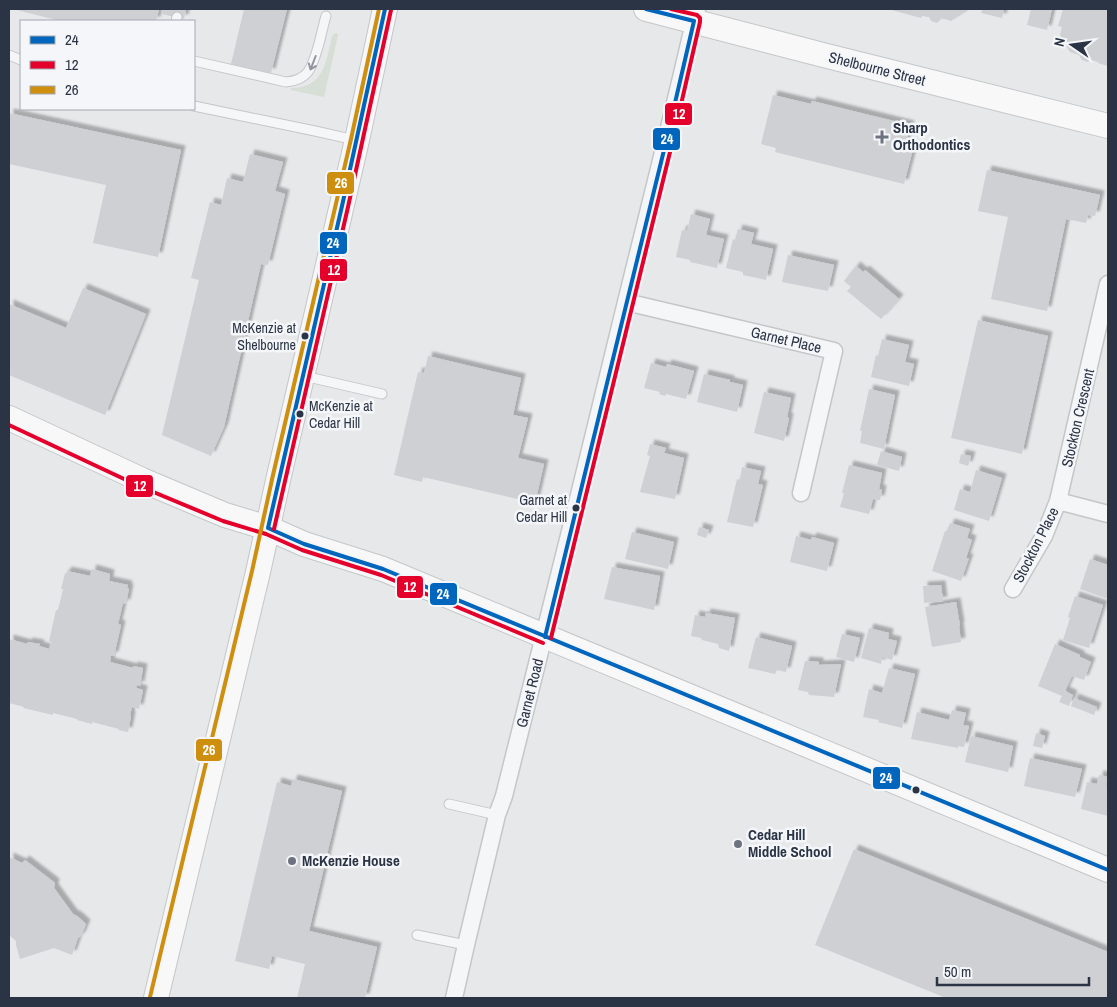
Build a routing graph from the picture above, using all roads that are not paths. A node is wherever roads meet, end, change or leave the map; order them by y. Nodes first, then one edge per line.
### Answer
1 (385, 9) edge
2 (646, 9) edge
3 (696, 15) edge
4 (326, 16) dead end
5 (195, 61) edge
6 (195, 106) edge
7 (1108, 126) edge
8 (357, 140) junction
9 (1108, 284) edge
10 (626, 302) junction
11 (302, 375) junction
12 (382, 394) dead end
13 (9, 418) edge
14 (801, 493) dead end
15 (1058, 501) junction
16 (1108, 514) edge
17 (268, 528) junction
18 (1013, 589) dead end
19 (545, 637) junction
20 (449, 804) dead end
21 (498, 816) junction
22 (1108, 870) edge
23 (417, 935) dead end
24 (466, 945) junction
25 (156, 998) edge
26 (454, 998) edge

1 - 8 main road
2 - 3 main road, Shelbourne Street
3 - 7 main road, Shelbourne Street
3 - 10 street, Garnet Road
4 -> 5 lane
6 - 8 lane
8 - 11 main road
9 - 15 street, Stockton Crescent
10 - 14 street, Garnet Place
10 - 19 street, Garnet Road
11 - 12 lane
11 - 17 main road
13 - 17 main road
15 - 16 street
15 - 18 street, Stockton Place
17 - 19 main road
17 - 25 main road
19 - 21 street, Garnet Road
19 - 22 main road
20 - 21 lane
21 - 24 street, Garnet Road
23 - 24 lane
24 - 26 street, Garnet Road

